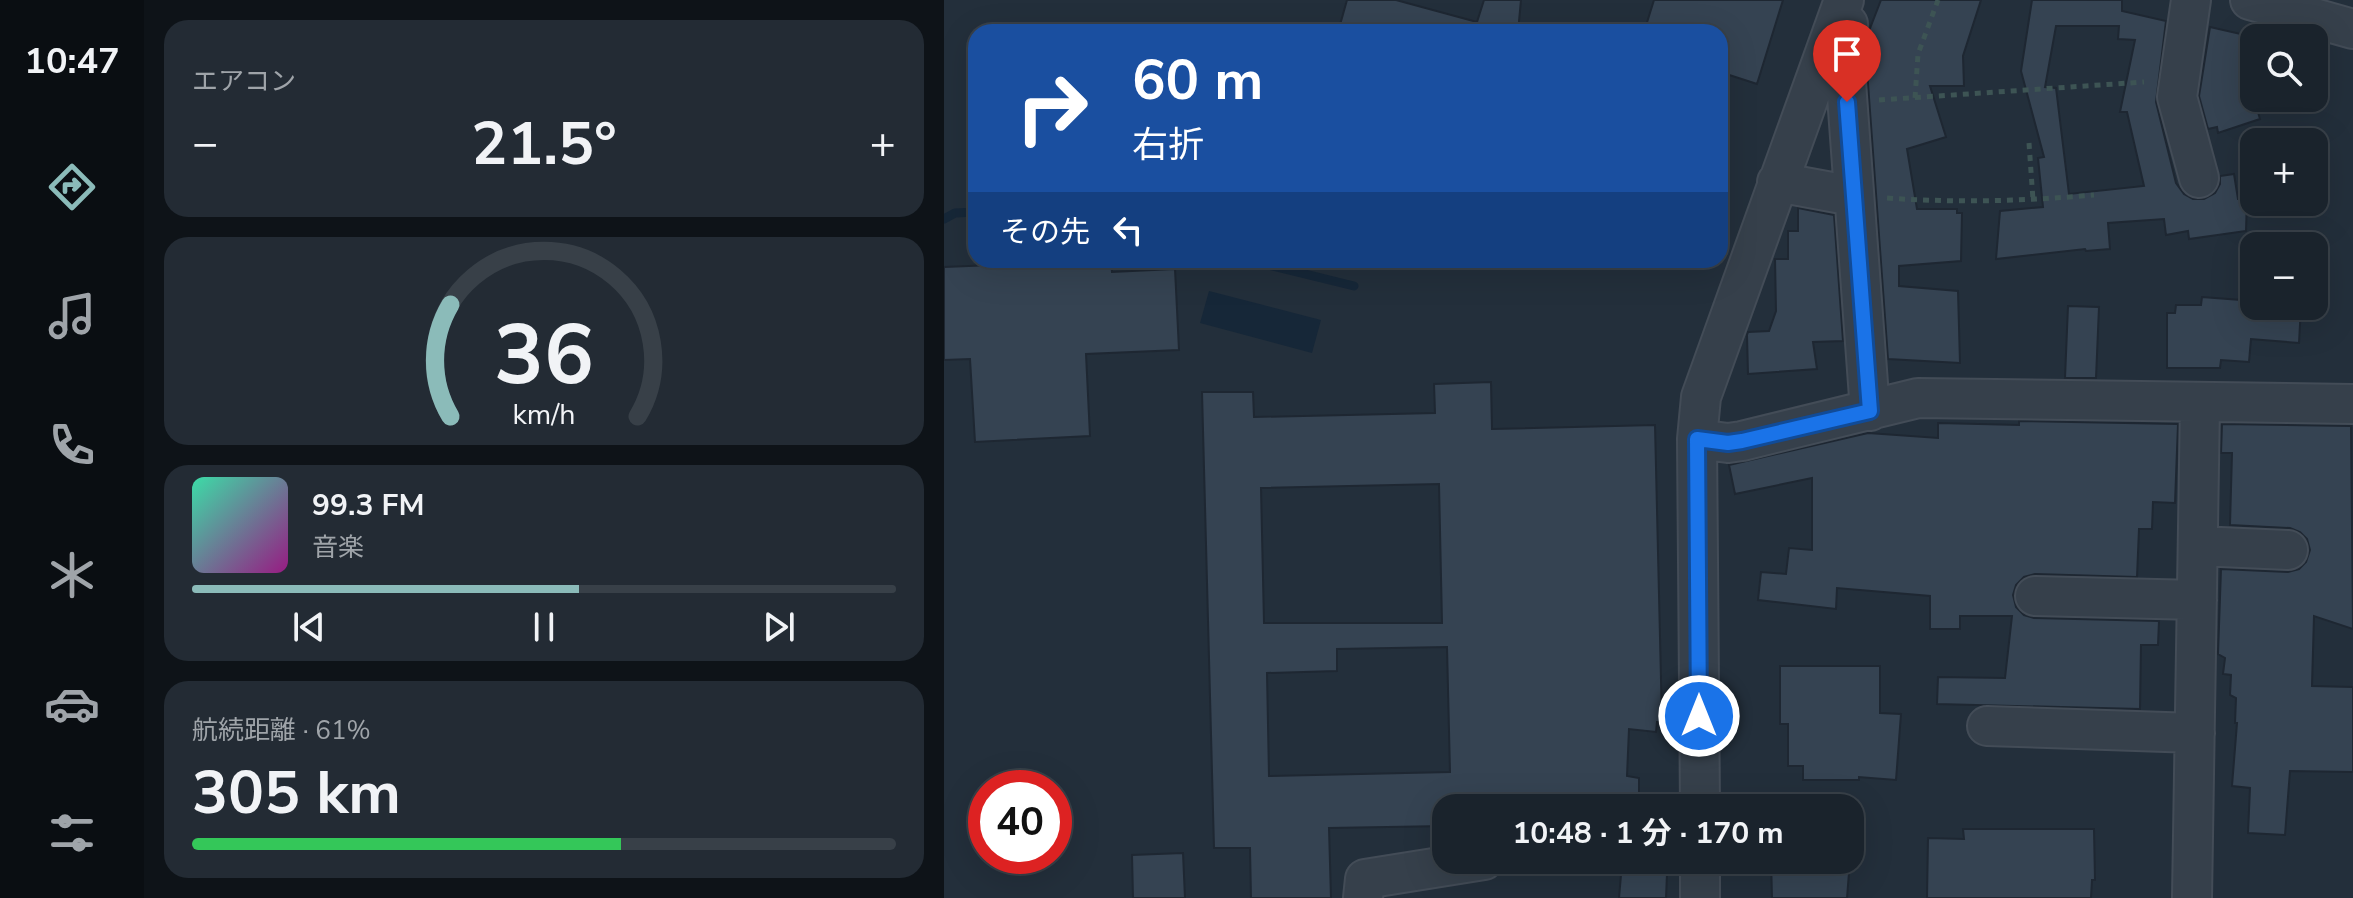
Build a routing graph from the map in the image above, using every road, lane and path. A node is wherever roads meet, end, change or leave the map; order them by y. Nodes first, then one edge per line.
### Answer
1 (1844, 0) edge
2 (1852, 0) edge
3 (1938, 0) edge
4 (2191, 0) edge
5 (2250, 0) edge
6 (2295, 6) edge
7 (2353, 29) edge
8 (2177, 81) junction
9 (1915, 98) junction
10 (1847, 102) junction
11 (2029, 143) dead end
12 (2199, 178) dead end
13 (1777, 182) junction
14 (2094, 195) dead end
15 (1853, 196) junction
16 (2033, 200) junction
17 (2200, 403) junction
18 (2353, 404) edge
19 (1870, 411) junction
20 (1697, 439) junction
21 (2198, 546) junction
22 (2288, 550) dead end
23 (2035, 596) dead end
24 (2197, 600) junction
25 (1987, 726) dead end
26 (2195, 733) junction
27 (1700, 794) edge
28 (1432, 868) edge
29 (1700, 874) edge
30 (1363, 898) edge
31 (1700, 898) edge
32 (2192, 898) edge

1 - 13 street
2 - 10 street
3 - 9 path
4 - 8 street
5 - 6 street
6 - 7 street
8 - 9 path
8 - 12 street
9 - 10 path
10 - 15 street
11 - 16 path
13 - 15 street
13 - 20 street
14 - 16 path
15 - 16 path
15 - 19 street
17 - 18 street
17 - 19 street
17 - 21 street
19 - 20 street
20 - 27 street
21 - 22 street
21 - 24 street
23 - 24 street
24 - 26 street
25 - 26 street
26 - 32 street
28 - 30 street
29 - 31 street

